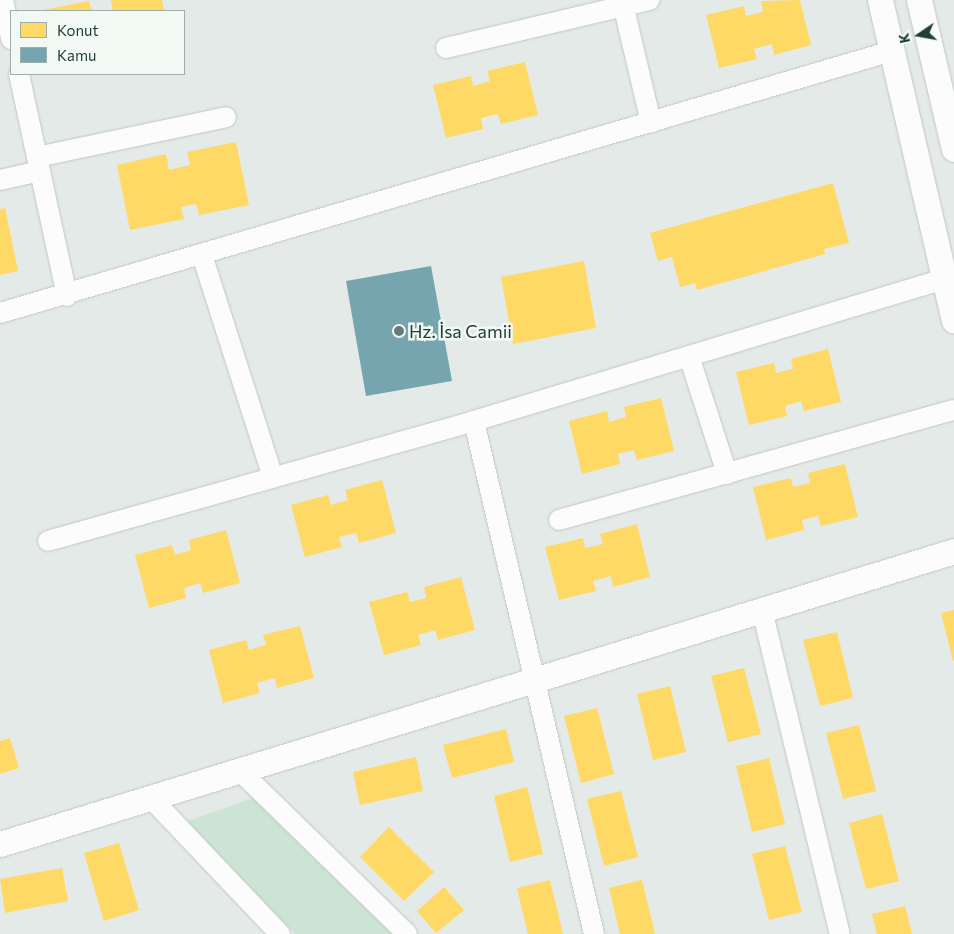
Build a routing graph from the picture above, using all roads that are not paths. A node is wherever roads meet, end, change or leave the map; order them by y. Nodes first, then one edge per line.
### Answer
1 (3, 0) edge
2 (649, 0) edge
3 (880, 0) edge
4 (919, 0) edge
5 (622, 3) edge
6 (7, 35) edge
7 (446, 48) dead end
8 (892, 51) junction
9 (19, 75) edge
10 (226, 117) dead end
11 (651, 124) junction
12 (954, 149) edge
13 (38, 164) junction
14 (0, 180) edge
15 (202, 255) junction
16 (945, 279) junction
17 (67, 296) junction
18 (0, 313) edge
19 (954, 321) edge
20 (689, 356) junction
21 (954, 410) edge
22 (474, 421) junction
23 (727, 474) junction
24 (273, 478) junction
25 (559, 520) dead end
26 (48, 542) dead end
27 (954, 551) edge
28 (762, 610) junction
29 (534, 682) junction
30 (238, 769) junction
31 (149, 796) junction
32 (0, 844) edge
33 (280, 934) edge
34 (407, 934) edge
35 (594, 934) edge
36 (840, 934) edge

1 - 6 street
2 - 5 street
3 - 8 street
4 - 12 street
5 - 7 street
5 - 11 street
8 - 11 street
8 - 16 street
9 - 13 street
10 - 13 street
11 - 15 street
13 - 14 street
13 - 17 street
15 - 17 street
15 - 24 street
16 - 19 street
16 - 20 street
17 - 18 street
20 - 22 street
20 - 23 street
21 - 23 street
22 - 24 street
22 - 29 street
23 - 25 street
24 - 26 street
27 - 28 street
28 - 29 street
28 - 36 street
29 - 30 street
29 - 35 street
30 - 31 street
30 - 34 street
31 - 32 street
31 - 33 street

